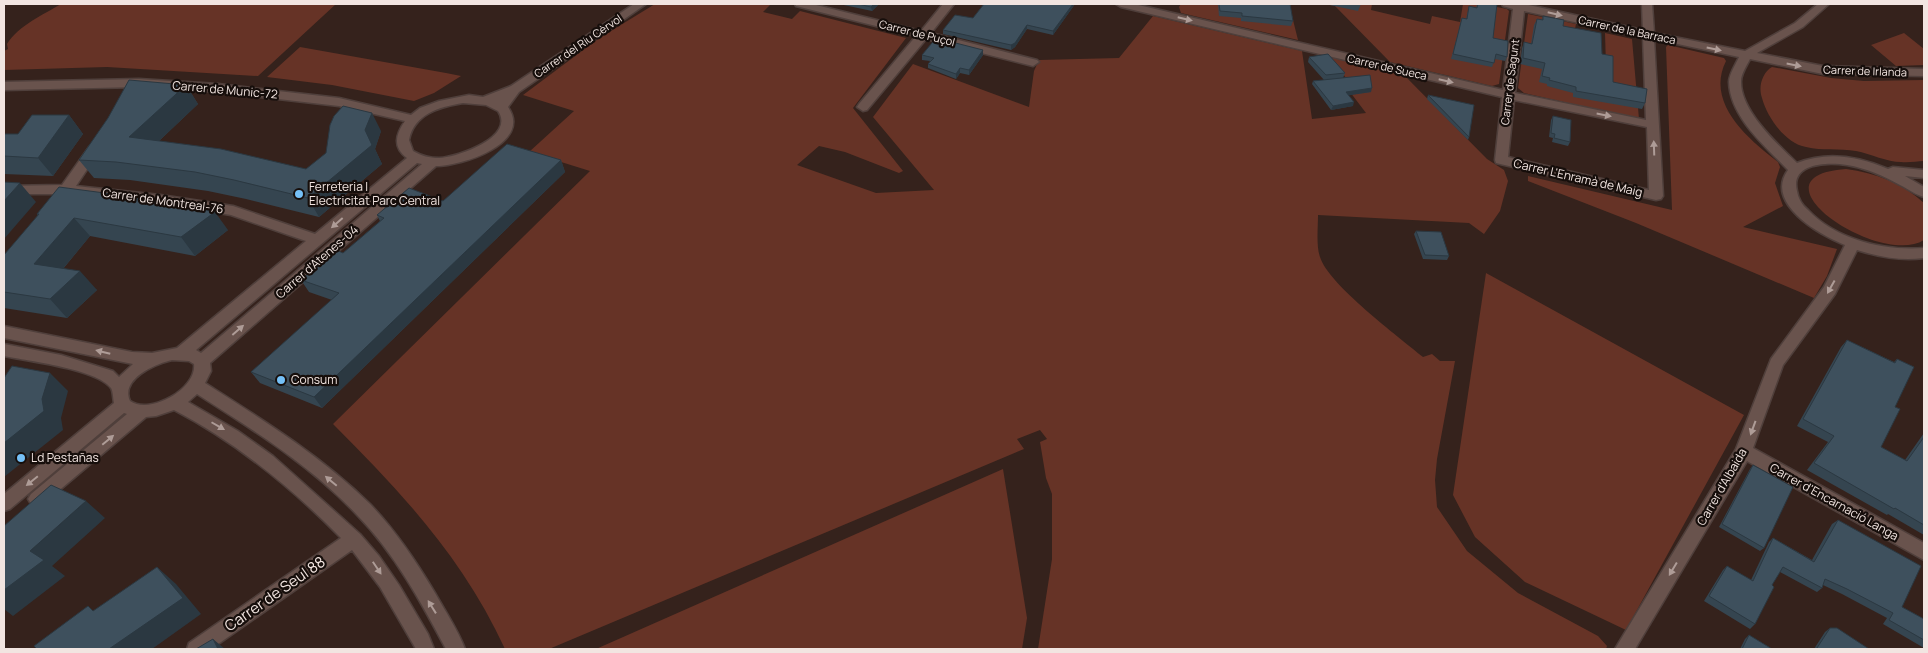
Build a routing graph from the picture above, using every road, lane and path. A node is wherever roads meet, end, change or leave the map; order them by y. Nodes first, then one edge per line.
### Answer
1 (641, 4) edge
2 (800, 4) edge
3 (949, 4) edge
4 (1121, 4) edge
5 (1647, 4) edge
6 (1824, 4) edge
7 (1515, 5) edge
8 (1167, 9) edge
9 (923, 34) junction
10 (1648, 35) junction
11 (1746, 55) junction
12 (1033, 62) dead end
13 (1924, 72) edge
14 (139, 84) junction
15 (4, 86) edge
16 (515, 89) junction
17 (1507, 95) junction
18 (129, 99) edge
19 (486, 100) junction
20 (862, 107) dead end
21 (501, 108) junction
22 (414, 119) junction
23 (1654, 125) junction
24 (103, 137) edge
25 (1770, 144) junction
26 (415, 158) junction
27 (1501, 160) joint
28 (433, 162) junction
29 (1813, 162) junction
30 (1795, 169) junction
31 (1881, 170) junction
32 (1924, 174) edge
33 (4, 190) edge
34 (66, 191) junction
35 (1924, 193) edge
36 (54, 206) edge
37 (317, 240) junction
38 (1853, 243) junction
39 (1924, 253) edge
40 (4, 332) edge
41 (4, 350) edge
42 (182, 353) junction
43 (151, 360) junction
44 (201, 362) junction
45 (197, 386) junction
46 (121, 388) junction
47 (175, 403) junction
48 (124, 405) junction
49 (142, 411) junction
50 (1744, 452) junction
51 (4, 504) edge
52 (25, 510) edge
53 (354, 539) junction
54 (1924, 552) edge
55 (196, 649) edge
56 (425, 649) edge
57 (456, 649) edge
58 (1625, 649) edge

1 - 16 street, Carrer del Riu Cèrvol
2 - 9 street, Carrer de Puçol
3 - 9 street
4 - 8 street, Carrer de Sueca
5 - 10 street
6 - 11 street
7 -> 10 street, Carrer de la Barraca
7 - 17 street, Carrer de Sagunt
8 -> 17 street, Carrer de Sueca
9 - 12 street, Carrer de Puçol
9 - 20 street
10 -> 11 street, Carrer de la Barraca
10 - 23 street
11 -> 13 street, Carrer de Irlanda
11 - 25 street
14 - 15 street, Carrer de Munic-72
14 - 18 street
14 - 22 street, Carrer de Munic-72
16 - 19 street, Carrer del Riu Cèrvol
16 - 21 street, Carrer del Riu Cèrvol
17 -> 23 street, Carrer de Sueca
17 - 27 street, Carrer de Sagunt
19 - 21 street
19 - 22 street
21 - 28 street
22 - 26 street
27 -> 23 street, Carrer L'Enramà de Maig
24 - 34 street
25 - 29 street
25 - 30 street
26 - 28 street
26 -> 37 street, Carrer d'Atenes-04
44 -> 28 street, Carrer d'Atenes-04
29 - 30 street
29 - 31 street
30 - 38 street
31 - 32 street
31 - 35 street
33 - 34 street, Carrer de Montreal-76
34 - 36 street
34 - 37 street, Carrer de Montreal-76
37 - 42 street, Carrer d'Atenes-04
38 - 39 street
38 -> 50 street, Carrer d'Albaida
43 -> 40 street
41 - 46 street
42 - 43 street
42 - 44 street
43 - 46 street
44 - 45 street
45 - 47 street
57 -> 45 street
46 - 48 street
47 - 49 street
47 -> 53 street
48 - 49 street
48 -> 51 street
52 -> 49 street
50 - 54 street, Carrer d'Encarnació Langa
50 -> 58 street, Carrer d'Albaida
53 - 55 street, Carrer de Seul 88
53 -> 56 street

